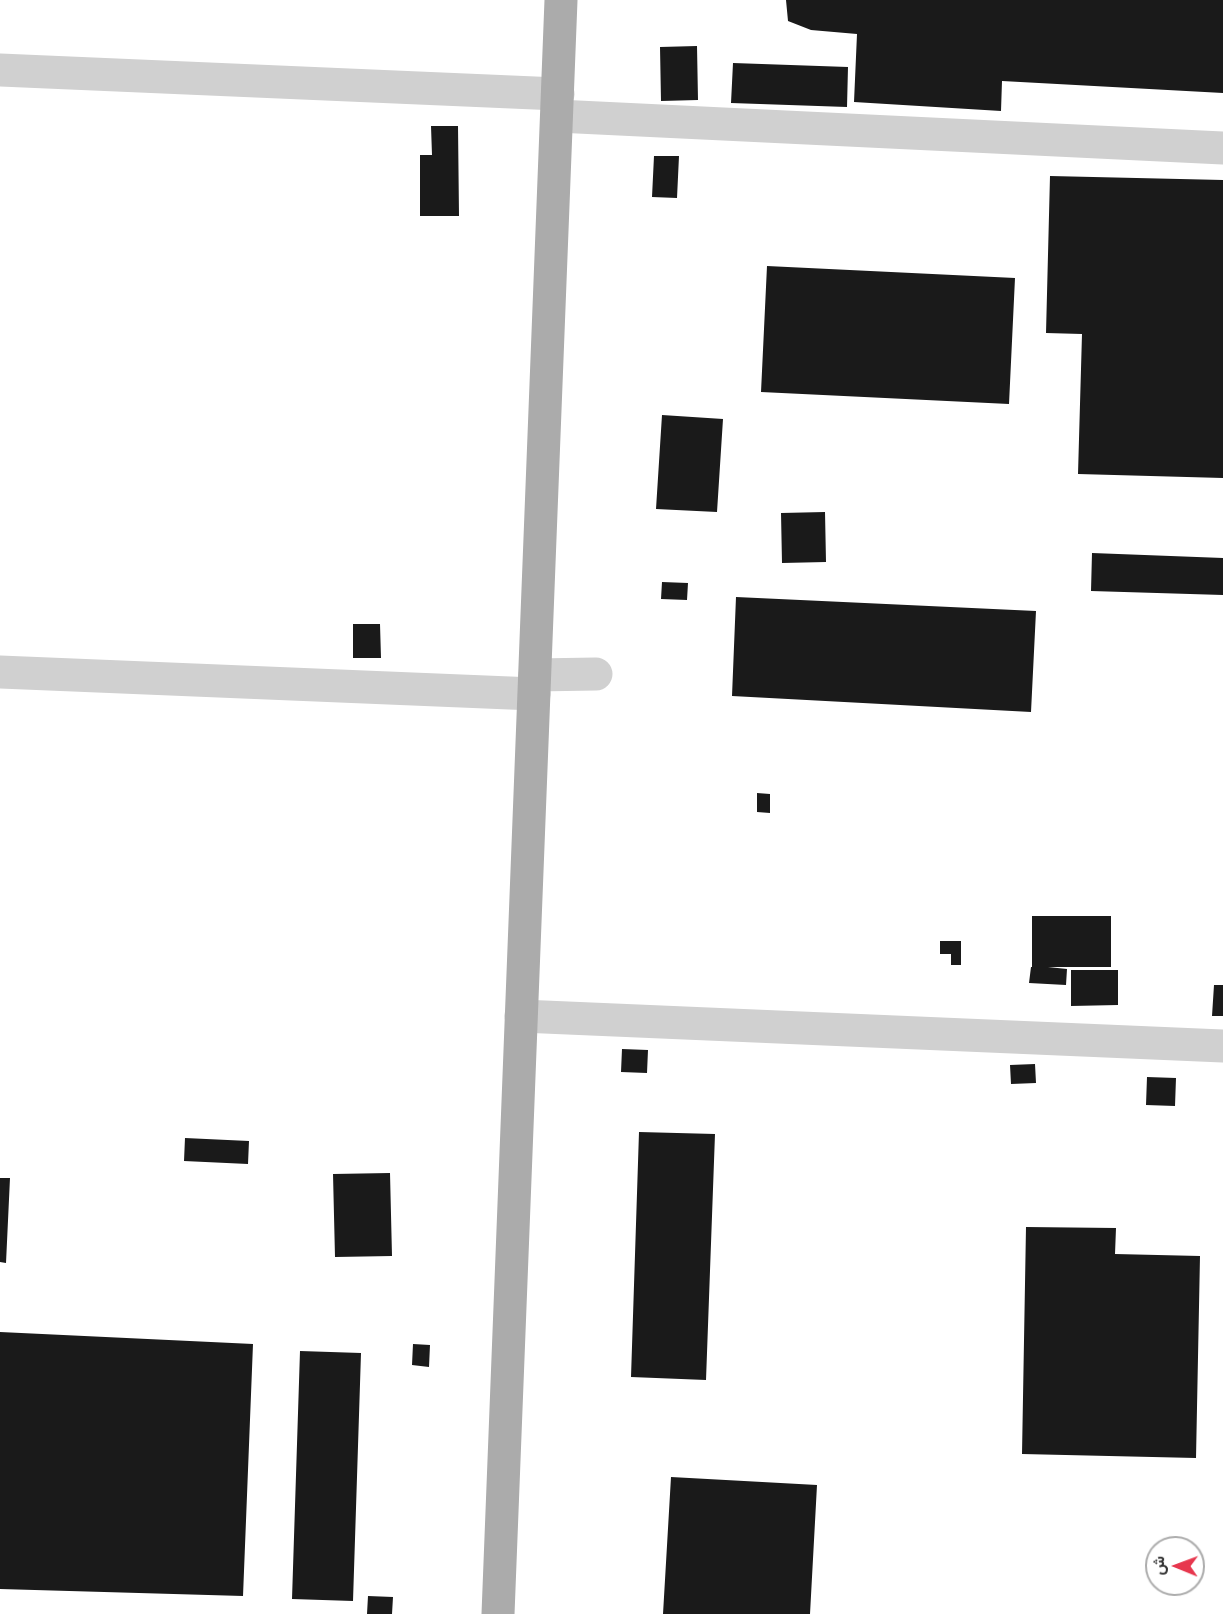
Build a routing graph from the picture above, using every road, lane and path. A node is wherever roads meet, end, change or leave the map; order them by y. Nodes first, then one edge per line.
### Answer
1 (561, 0) edge
2 (0, 69) edge
3 (557, 105) junction
4 (1223, 148) edge
5 (0, 672) edge
6 (596, 675) dead end
7 (534, 684) junction
8 (521, 1016) junction
9 (1223, 1046) edge
10 (498, 1614) edge

1 - 3 main road
2 - 3 street
3 - 4 street
3 - 7 main road
5 - 7 street
6 - 7 street
7 - 8 main road
8 - 9 street
8 - 10 main road

